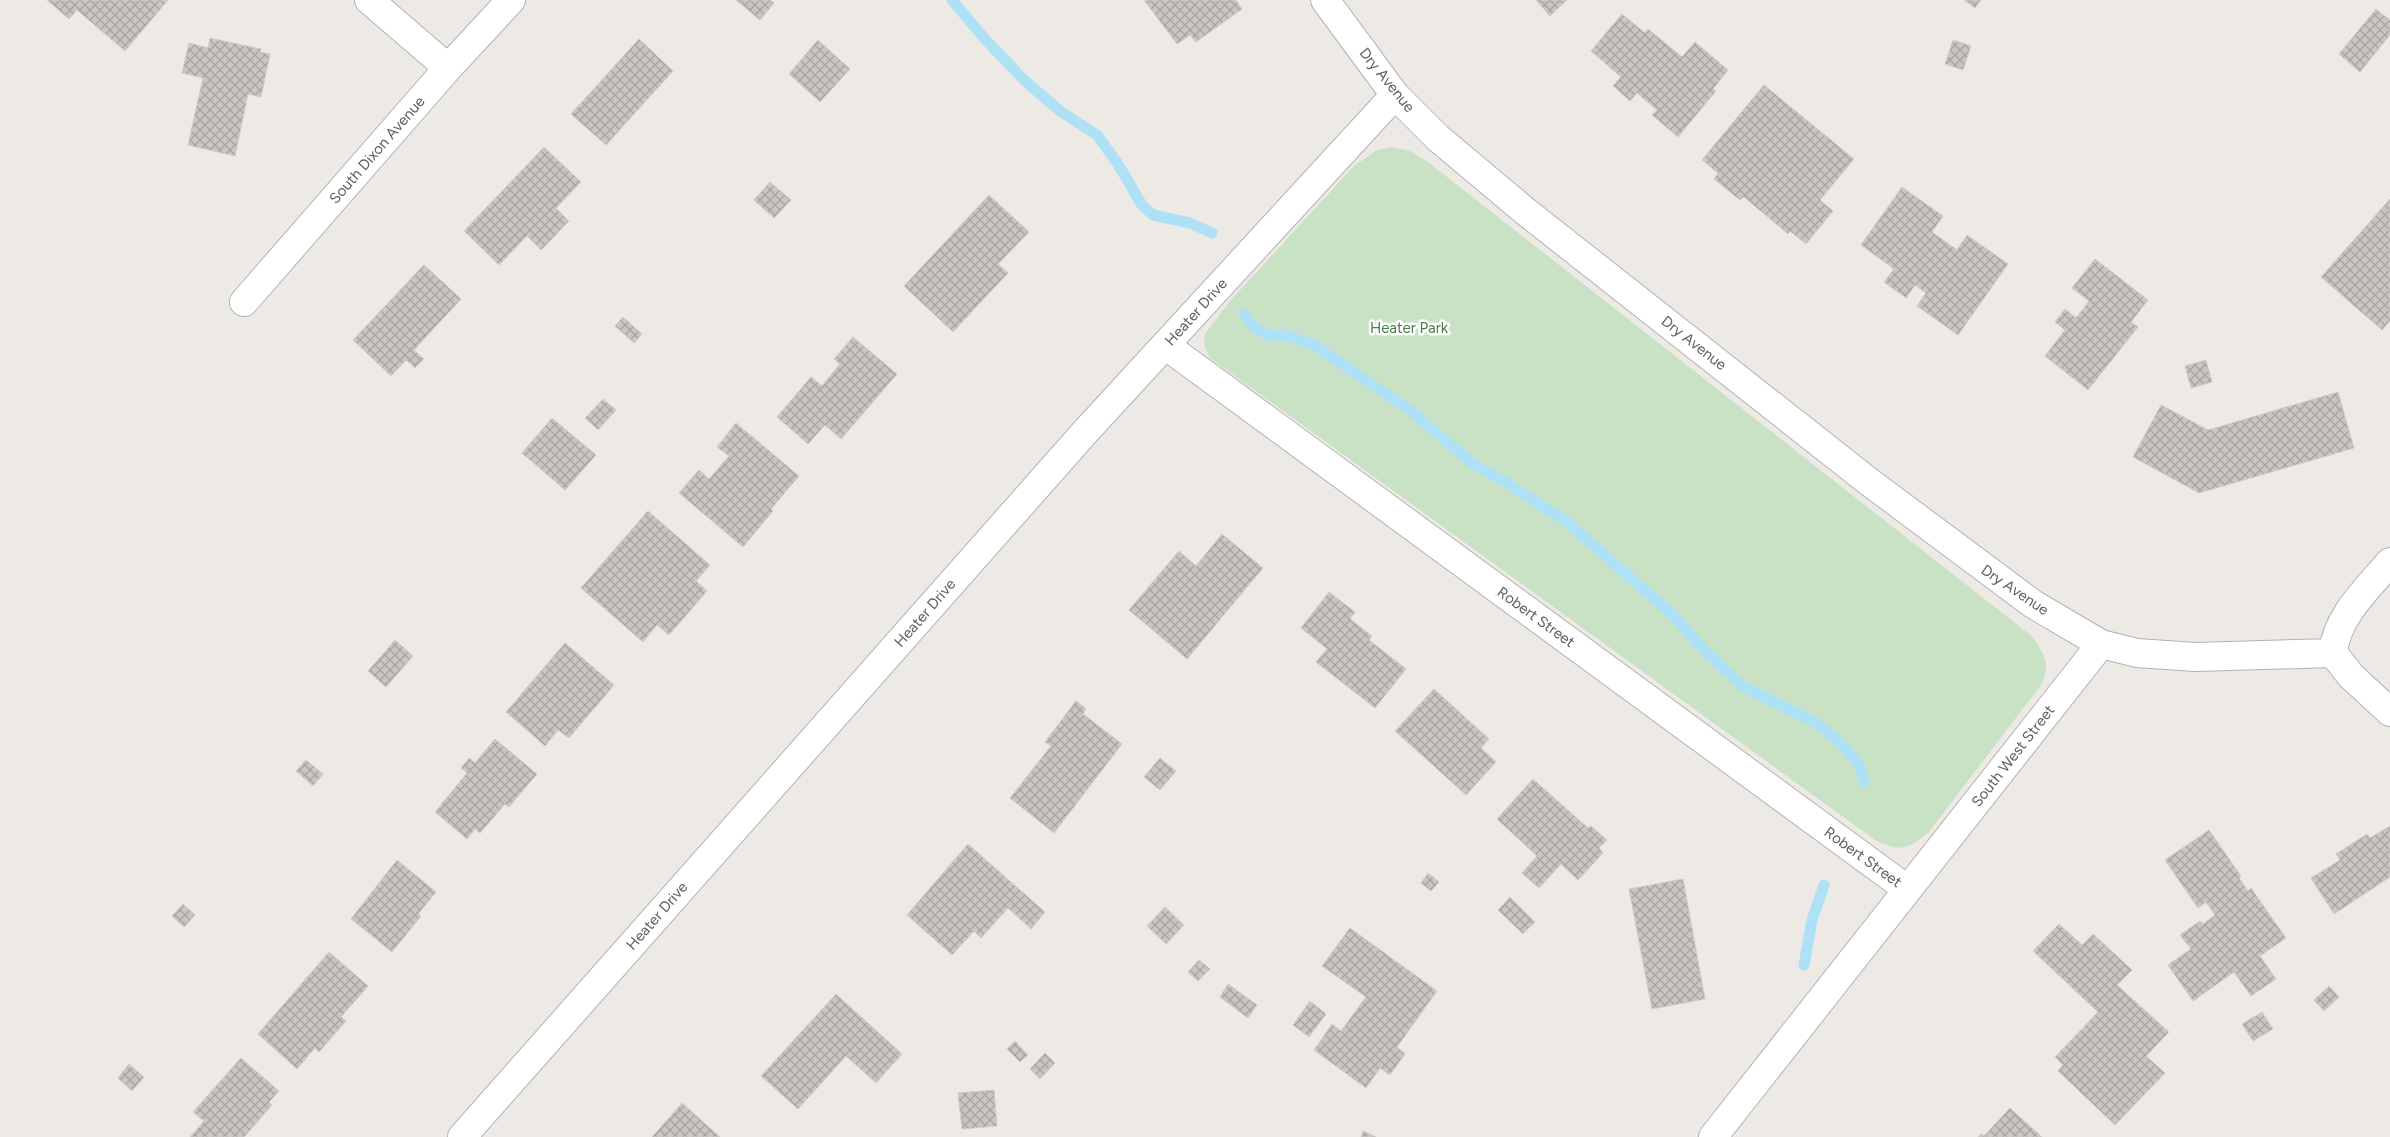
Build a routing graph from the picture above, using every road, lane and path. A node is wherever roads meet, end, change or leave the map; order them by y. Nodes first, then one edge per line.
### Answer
1 (369, 0) edge
2 (511, 0) edge
3 (1325, 0) edge
4 (448, 68) junction
5 (1395, 94) junction
6 (244, 302) dead end
7 (1165, 345) junction
8 (2390, 562) edge
9 (2101, 644) junction
10 (2333, 653) junction
11 (2390, 712) edge
12 (1908, 889) junction
13 (462, 1137) edge
14 (1713, 1137) edge

1 - 4 street
2 - 4 street, South Dixon Avenue
3 - 5 street, Dry Avenue
4 - 6 street, South Dixon Avenue
5 - 7 street, Heater Drive
5 - 9 street, Dry Avenue
7 - 12 street, Robert Street
7 - 13 street, Heater Drive
8 - 10 street
9 - 10 street
9 - 12 street, South West Street
10 - 11 street
12 - 14 street, South West Street

